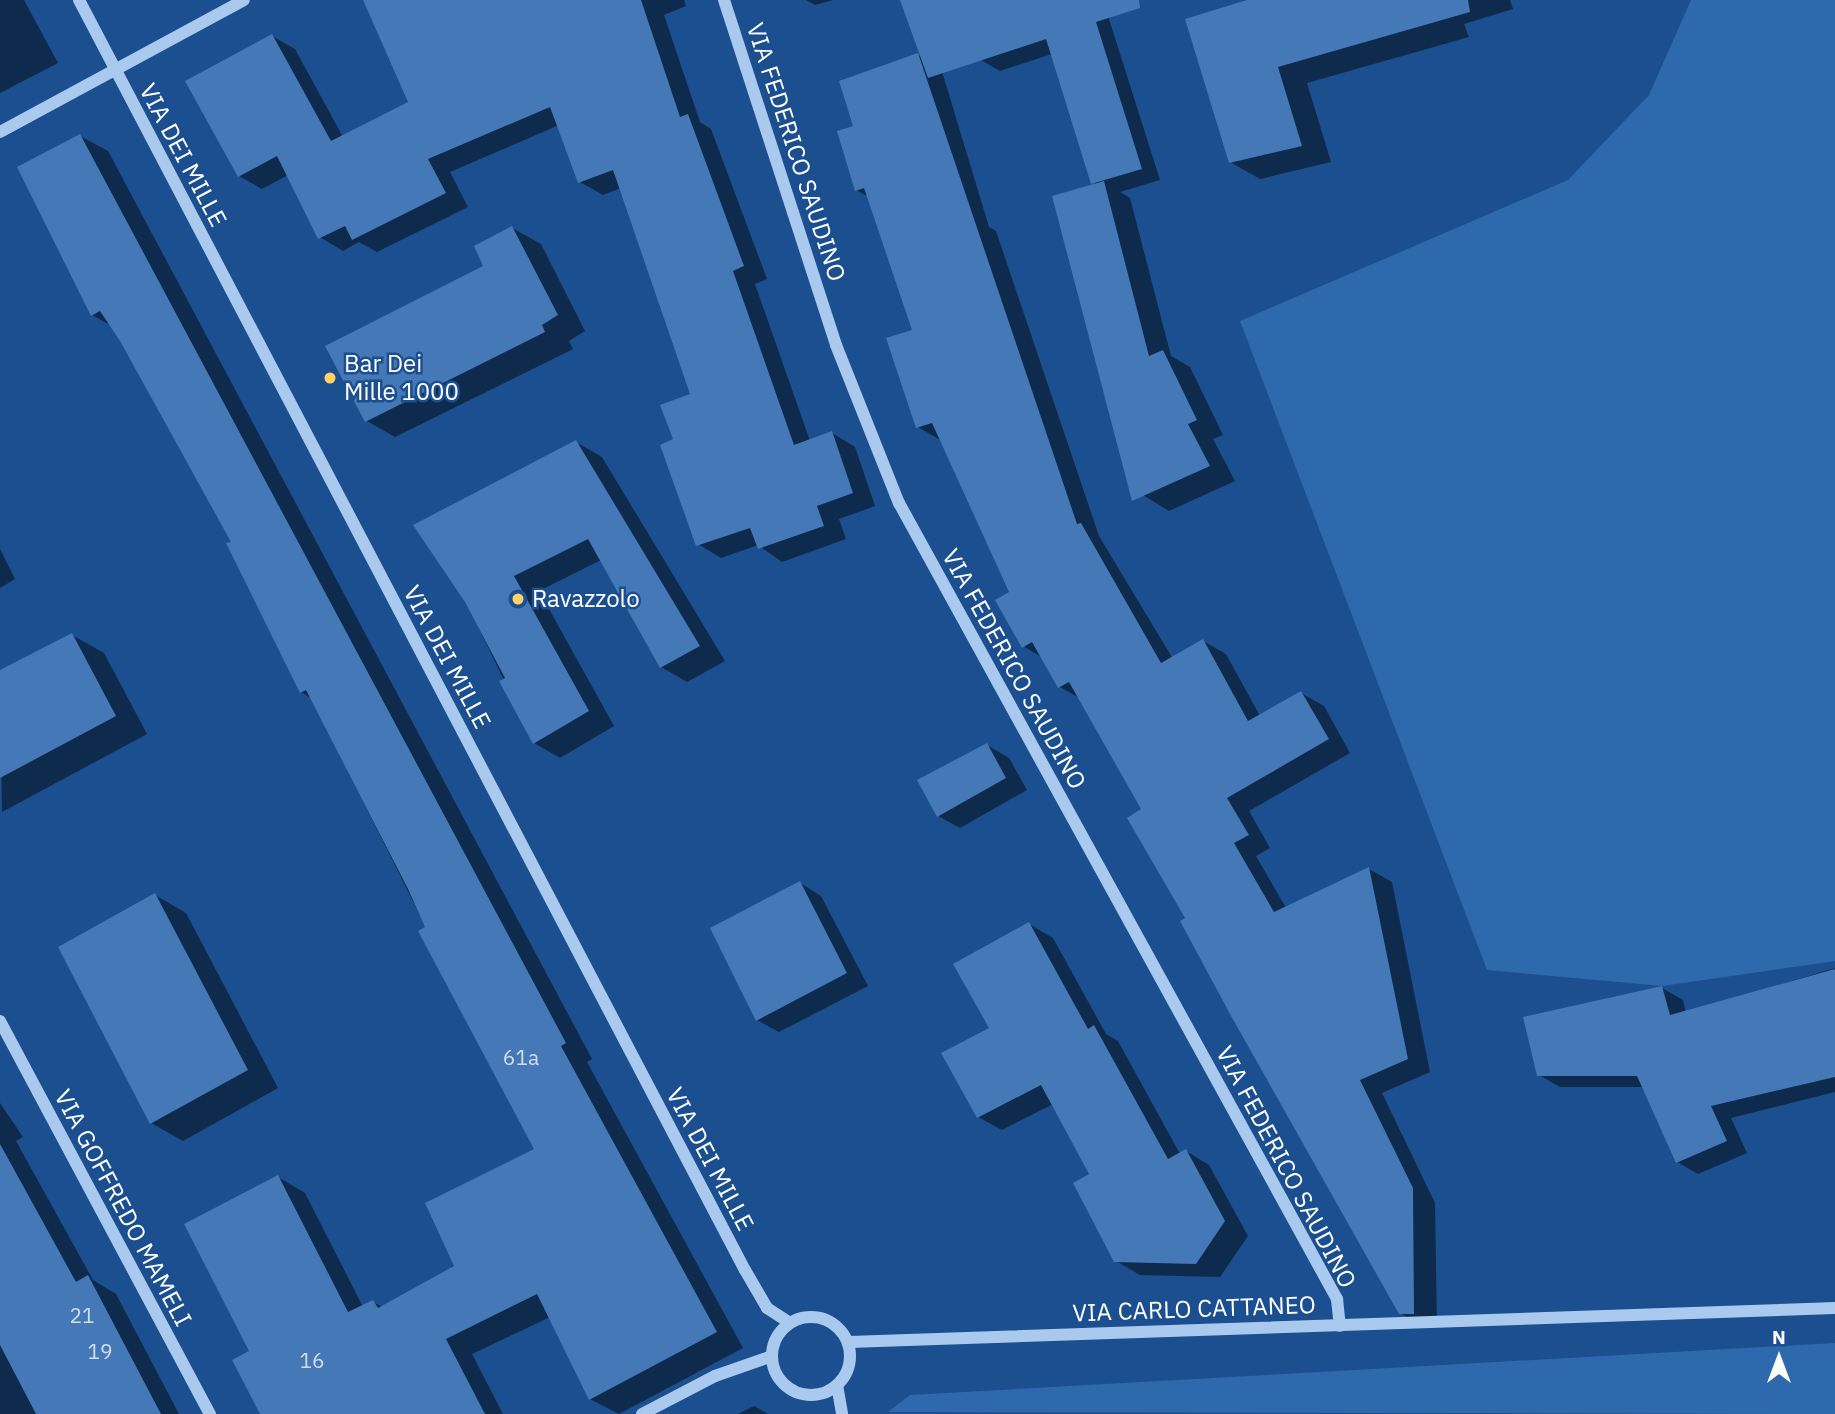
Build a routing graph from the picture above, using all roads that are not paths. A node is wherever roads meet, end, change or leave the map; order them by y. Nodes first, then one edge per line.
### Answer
1 (79, 0) edge
2 (244, 0) edge
3 (724, 0) edge
4 (114, 69) junction
5 (0, 132) edge
6 (0, 1021) edge
7 (1835, 1308) edge
8 (790, 1323) junction
9 (1340, 1326) junction
10 (849, 1342) junction
11 (772, 1356) junction
12 (837, 1385) junction
13 (210, 1414) edge
14 (642, 1414) edge
15 (842, 1414) edge

1 - 4 street, VIA DEI MILLE
2 - 4 street
3 - 9 street, VIA FEDERICO SAUDINO
4 - 5 street
4 - 8 street, VIA DEI MILLE
6 - 13 street, VIA GOFFREDO MAMELI
7 - 9 street, VIA CARLO CATTANEO
8 - 10 street
8 - 11 street
9 - 10 street, VIA CARLO CATTANEO
10 - 12 street
11 - 12 street
11 - 14 street
12 - 15 street

